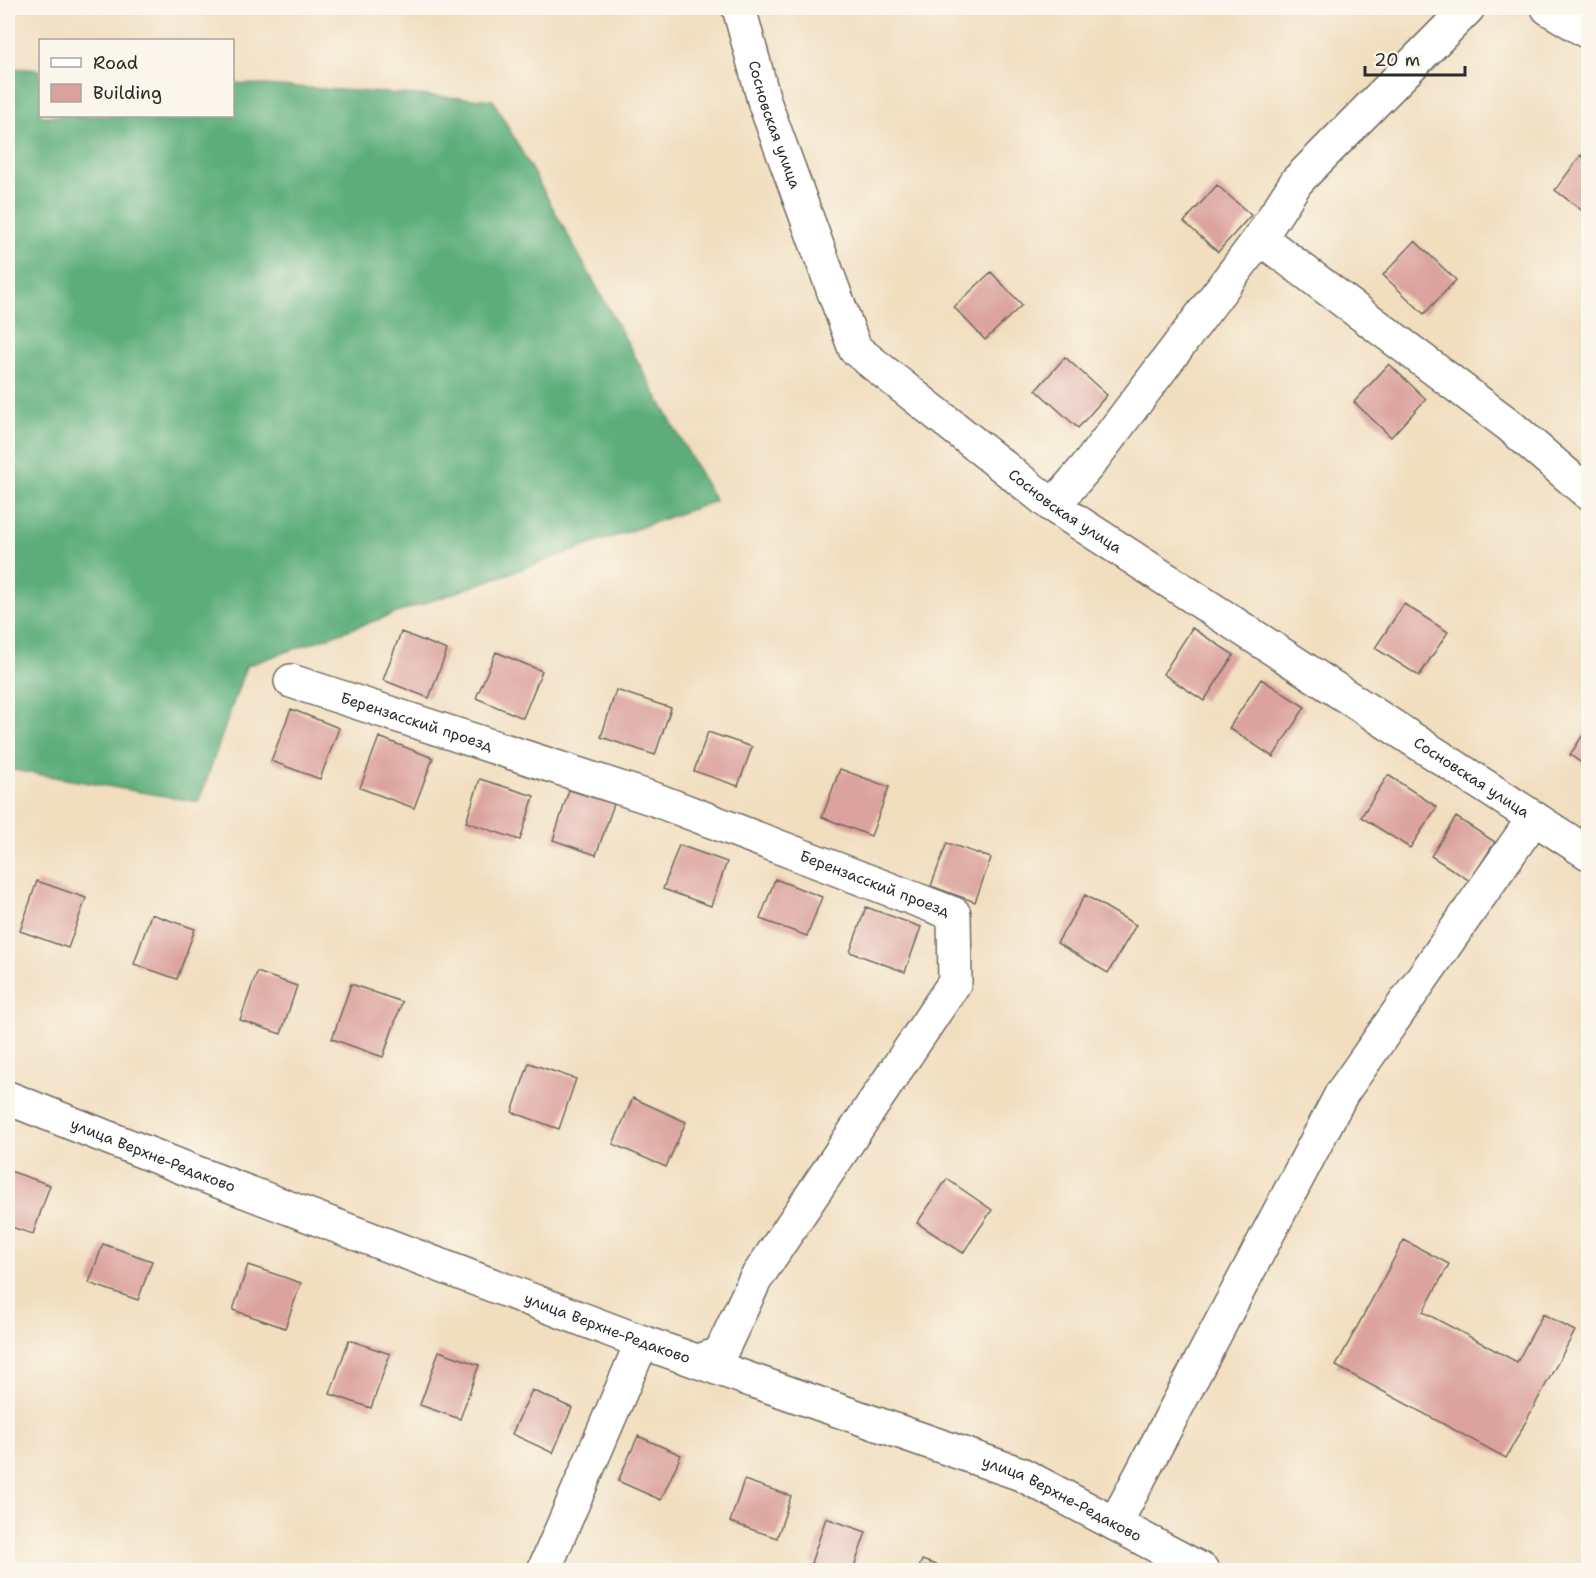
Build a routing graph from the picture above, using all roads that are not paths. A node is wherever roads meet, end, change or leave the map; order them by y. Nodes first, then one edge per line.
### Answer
1 (739, 8) edge
2 (1468, 8) edge
3 (1548, 8) edge
4 (1588, 32) edge
5 (1260, 238) junction
6 (1588, 493) edge
7 (1053, 506) junction
8 (291, 681) dead end
9 (1534, 818) junction
10 (1588, 852) edge
11 (8, 1098) edge
12 (642, 1342) junction
13 (698, 1361) junction
14 (1115, 1524) junction
15 (544, 1570) edge
16 (1202, 1570) edge

1 - 7 street, Сосновская улица
2 - 5 street
3 - 4 street
5 - 6 street
5 - 7 street
7 - 9 street, Сосновская улица
8 - 13 street, Берензасский проезд
9 - 10 street, Сосновская улица
9 - 14 street
11 - 12 street, улица Верхне-Редаково
12 - 13 street, улица Верхне-Редаково
12 - 15 street
13 - 14 street, улица Верхне-Редаково
14 - 16 street, улица Верхне-Редаково

